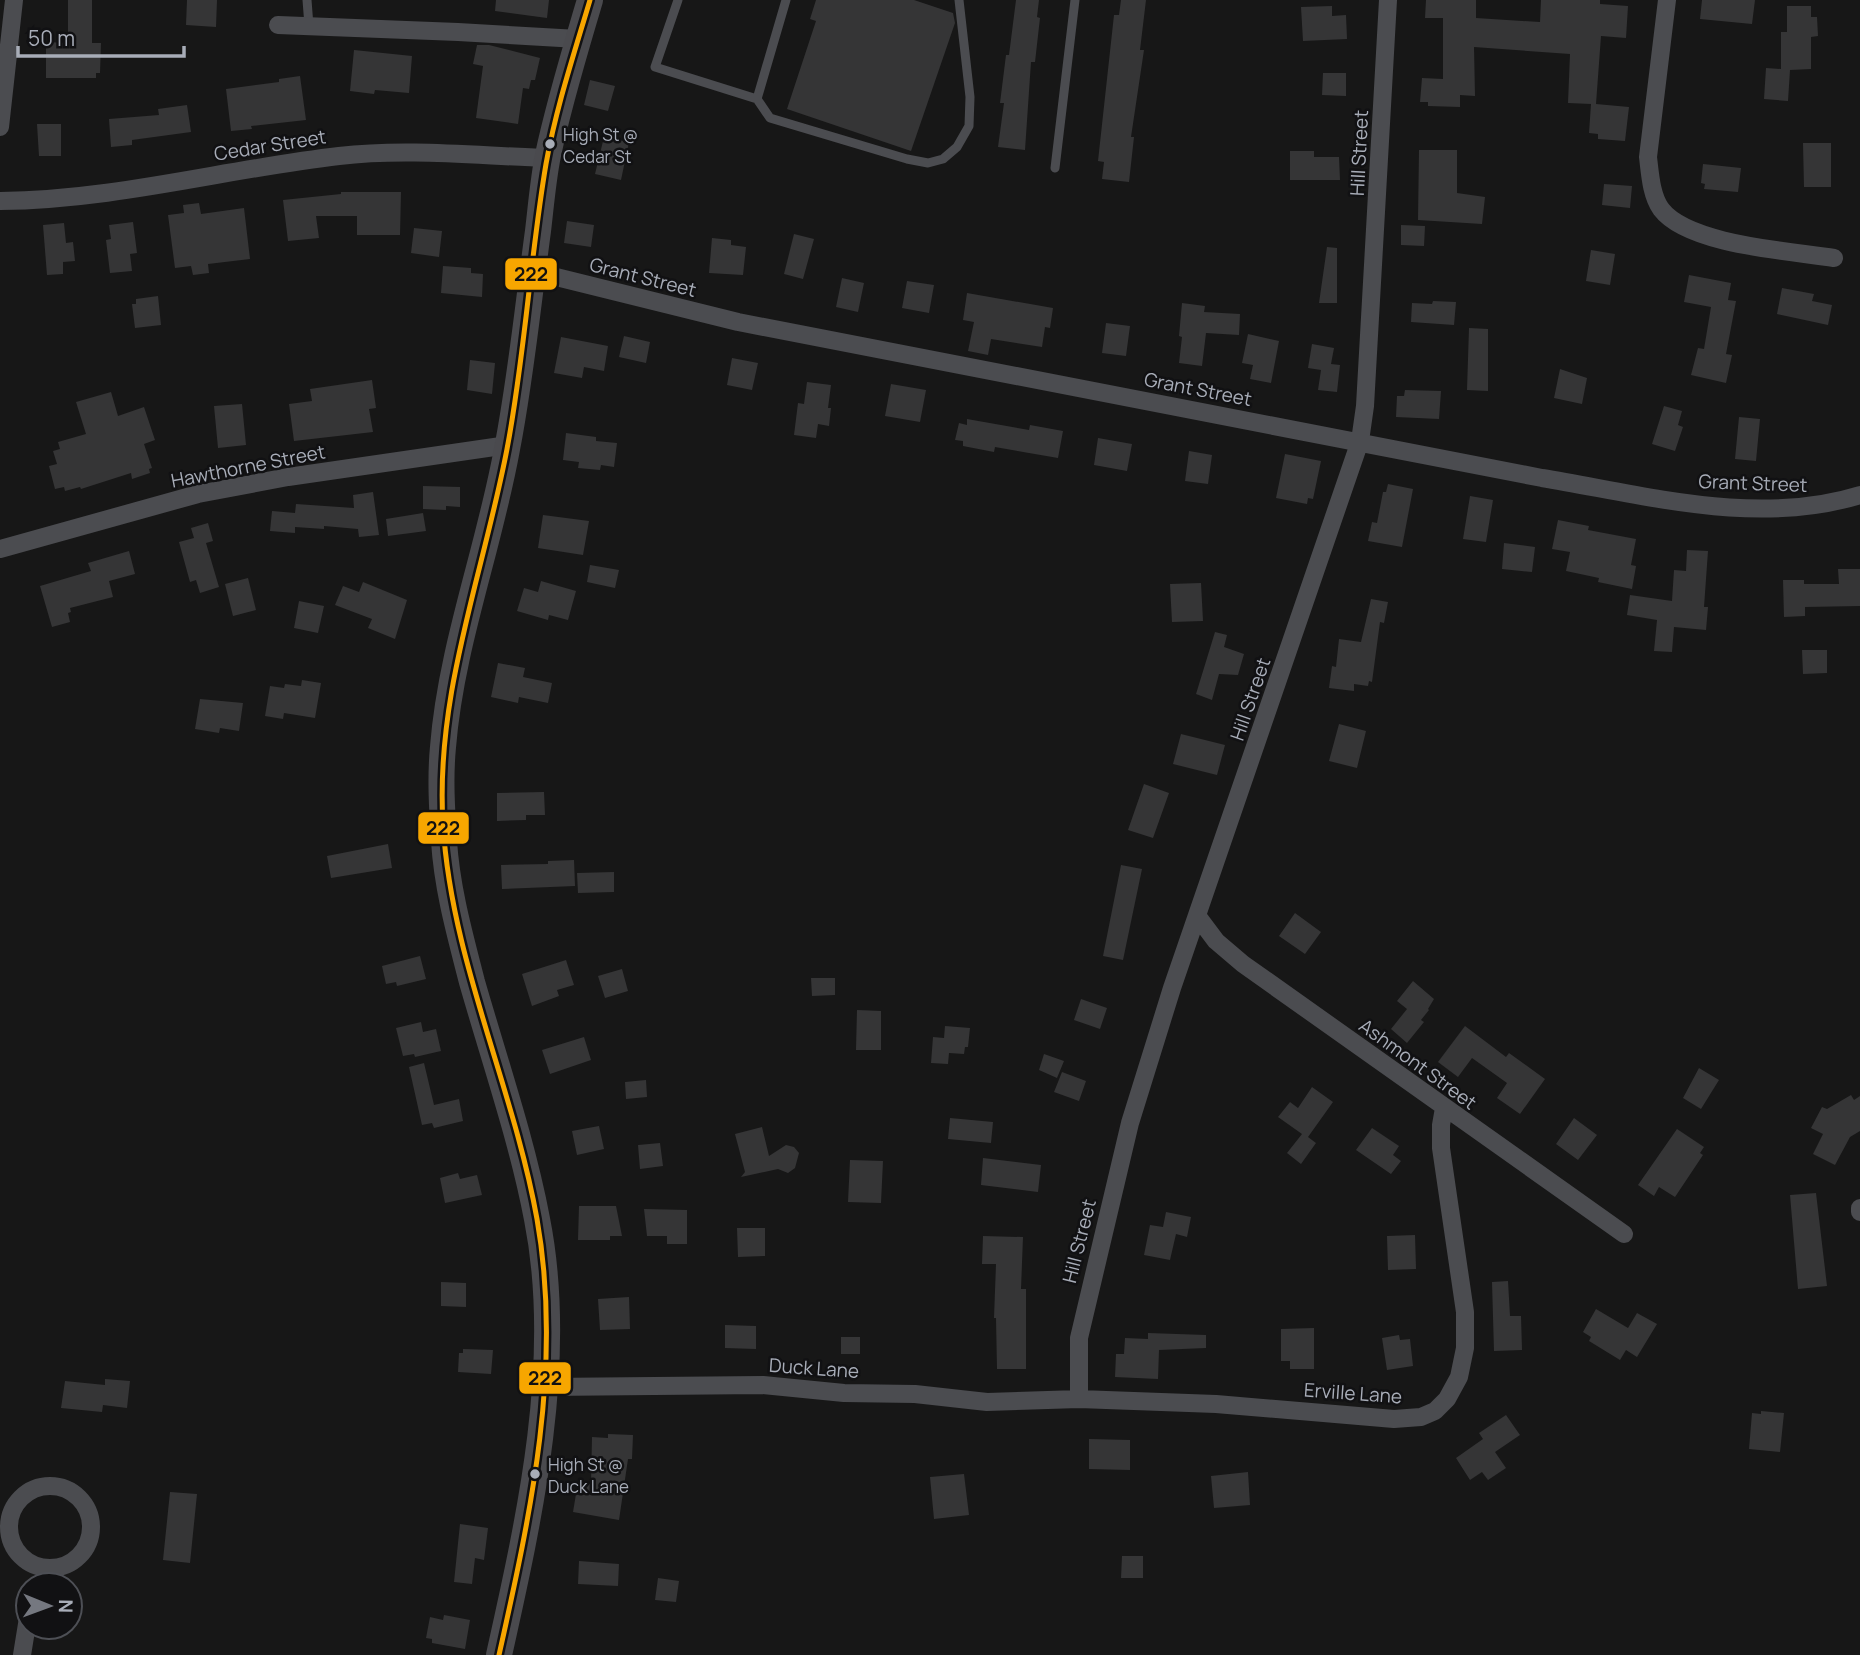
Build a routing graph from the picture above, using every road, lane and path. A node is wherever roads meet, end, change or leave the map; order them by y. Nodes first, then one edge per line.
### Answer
1 (14, 0) edge
2 (307, 0) edge
3 (590, 0) edge
4 (678, 0) edge
5 (786, 0) edge
6 (959, 0) edge
7 (1074, 0) edge
8 (1388, 0) edge
9 (1667, 0) edge
10 (278, 25) dead end
11 (309, 26) junction
12 (578, 39) junction
13 (757, 99) junction
14 (0, 127) edge
15 (547, 158) junction
16 (1055, 168) dead end
17 (0, 201) edge
18 (1834, 258) dead end
19 (532, 271) junction
20 (1360, 441) junction
21 (508, 445) junction
22 (1860, 495) edge
23 (0, 549) edge
24 (1198, 916) junction
25 (1444, 1108) junction
26 (1624, 1234) dead end
27 (544, 1387) junction
28 (1079, 1399) junction
29 (40, 1577) edge
30 (499, 1655) edge

1 - 14 street
2 - 11 lane
3 - 12 main road
4 - 13 lane
5 - 13 lane
6 - 13 lane
7 - 16 lane
8 - 20 street, Hill Street
9 - 18 street
10 - 11 street
11 - 12 street
12 - 15 main road
15 - 17 street, Cedar Street
15 - 19 main road
19 - 20 street, Grant Street
19 - 21 main road
20 - 22 street, Grant Street
20 - 24 street, Hill Street
21 - 23 street, Hawthorne Street
21 - 27 main road
24 - 25 street, Ashmont Street
24 - 28 street, Hill Street
25 - 26 street, Ashmont Street
25 - 28 street, Erville Lane
27 - 28 street, Duck Lane
27 - 30 main road
29 - 29 street

